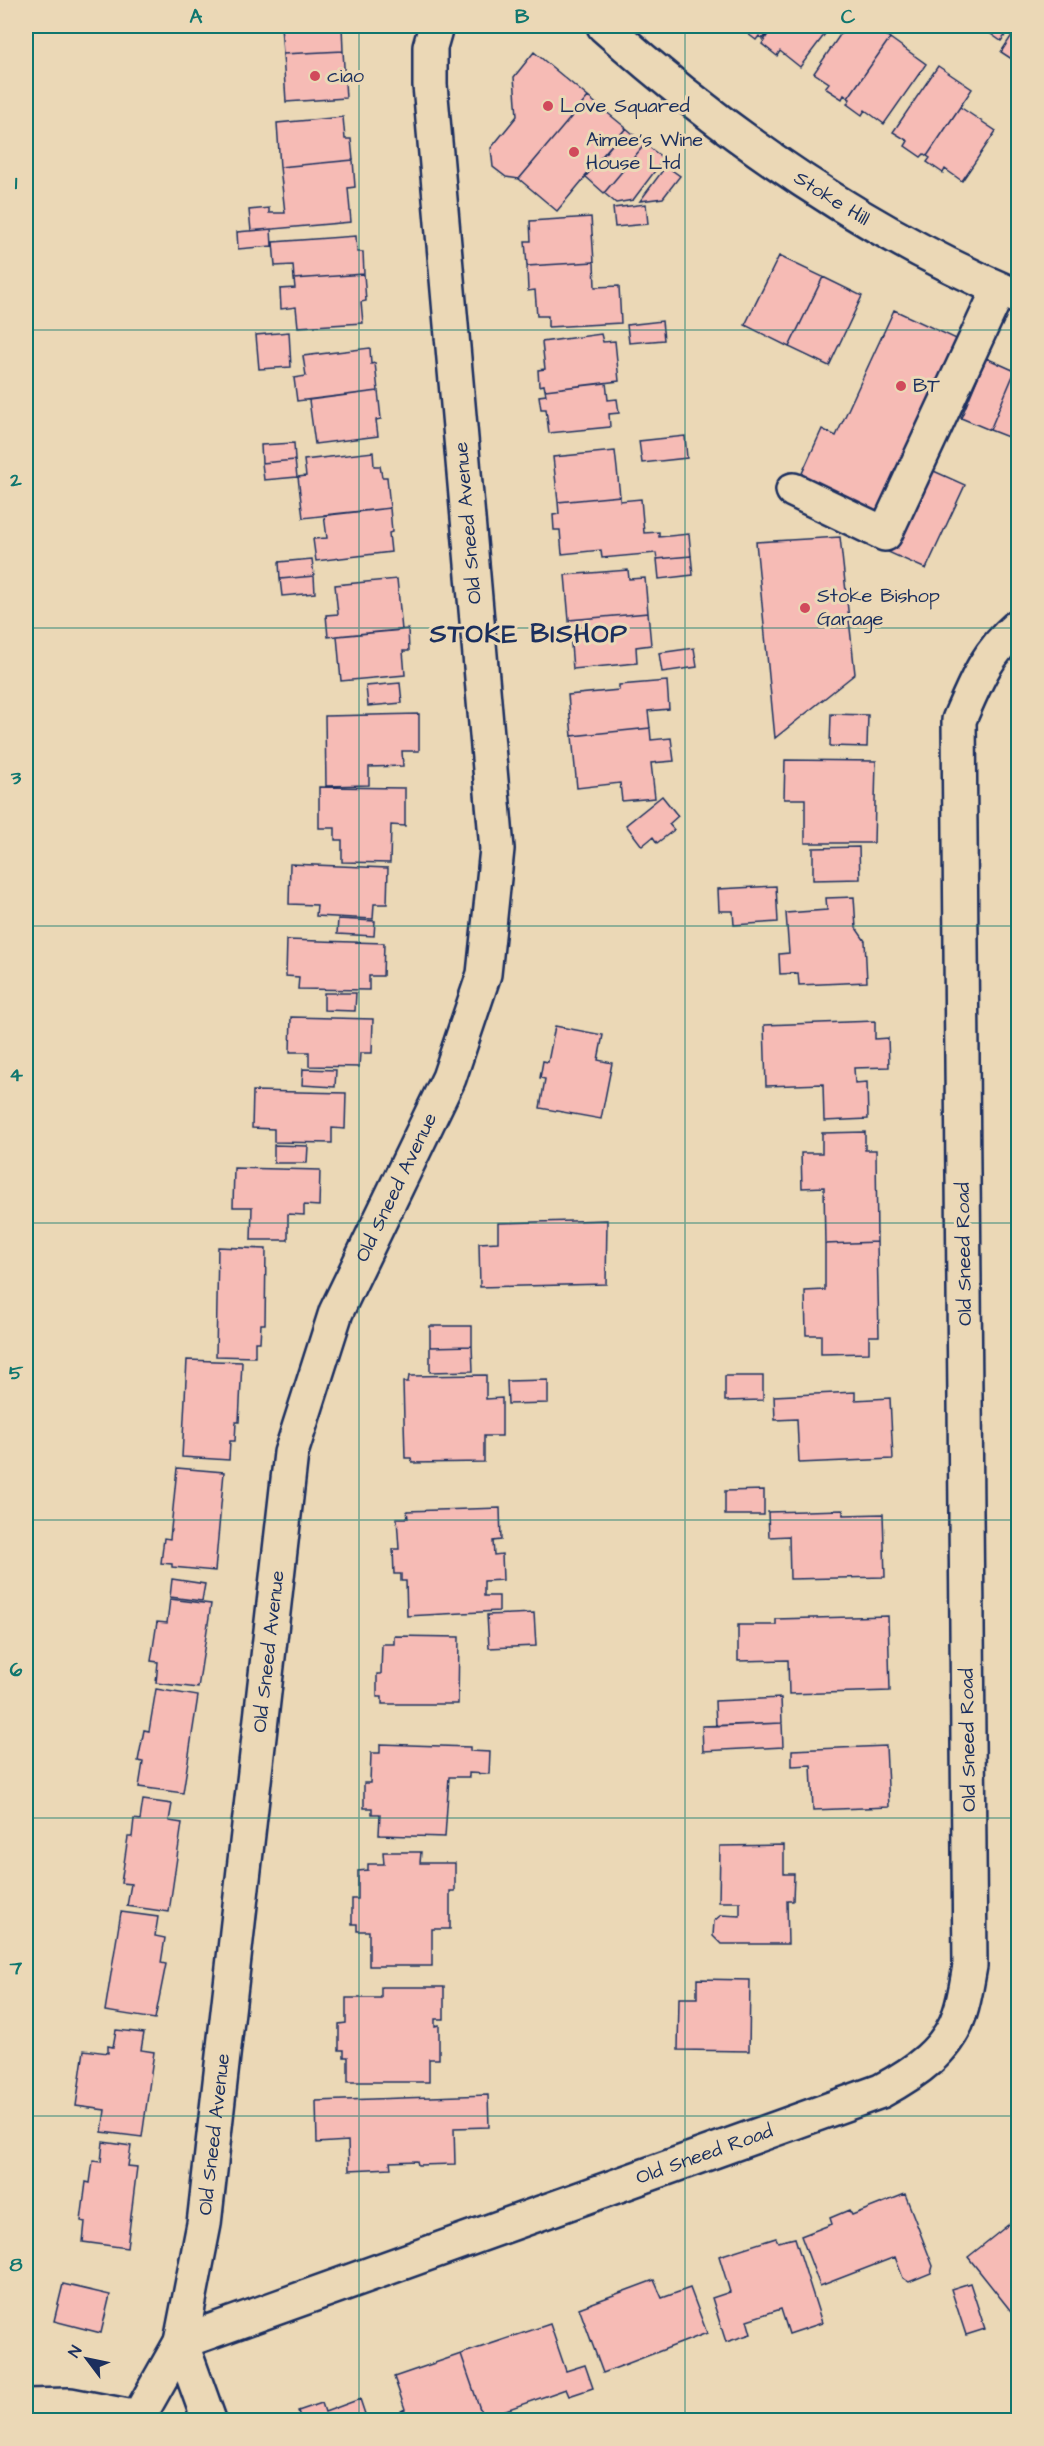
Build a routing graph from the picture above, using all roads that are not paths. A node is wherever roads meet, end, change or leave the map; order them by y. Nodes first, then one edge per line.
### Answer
1 (436, 26) edge
2 (604, 26) edge
3 (1009, 293) edge
4 (793, 490) dead end
5 (1018, 626) edge
6 (181, 2342) junction
7 (26, 2406) edge
8 (137, 2419) edge
9 (209, 2421) edge

1 - 6 street, Old Sneed Avenue
2 - 3 street, Stoke Hill
3 - 4 street
5 - 6 street, Old Sneed Road
6 - 8 street
6 - 9 street
7 - 8 street

